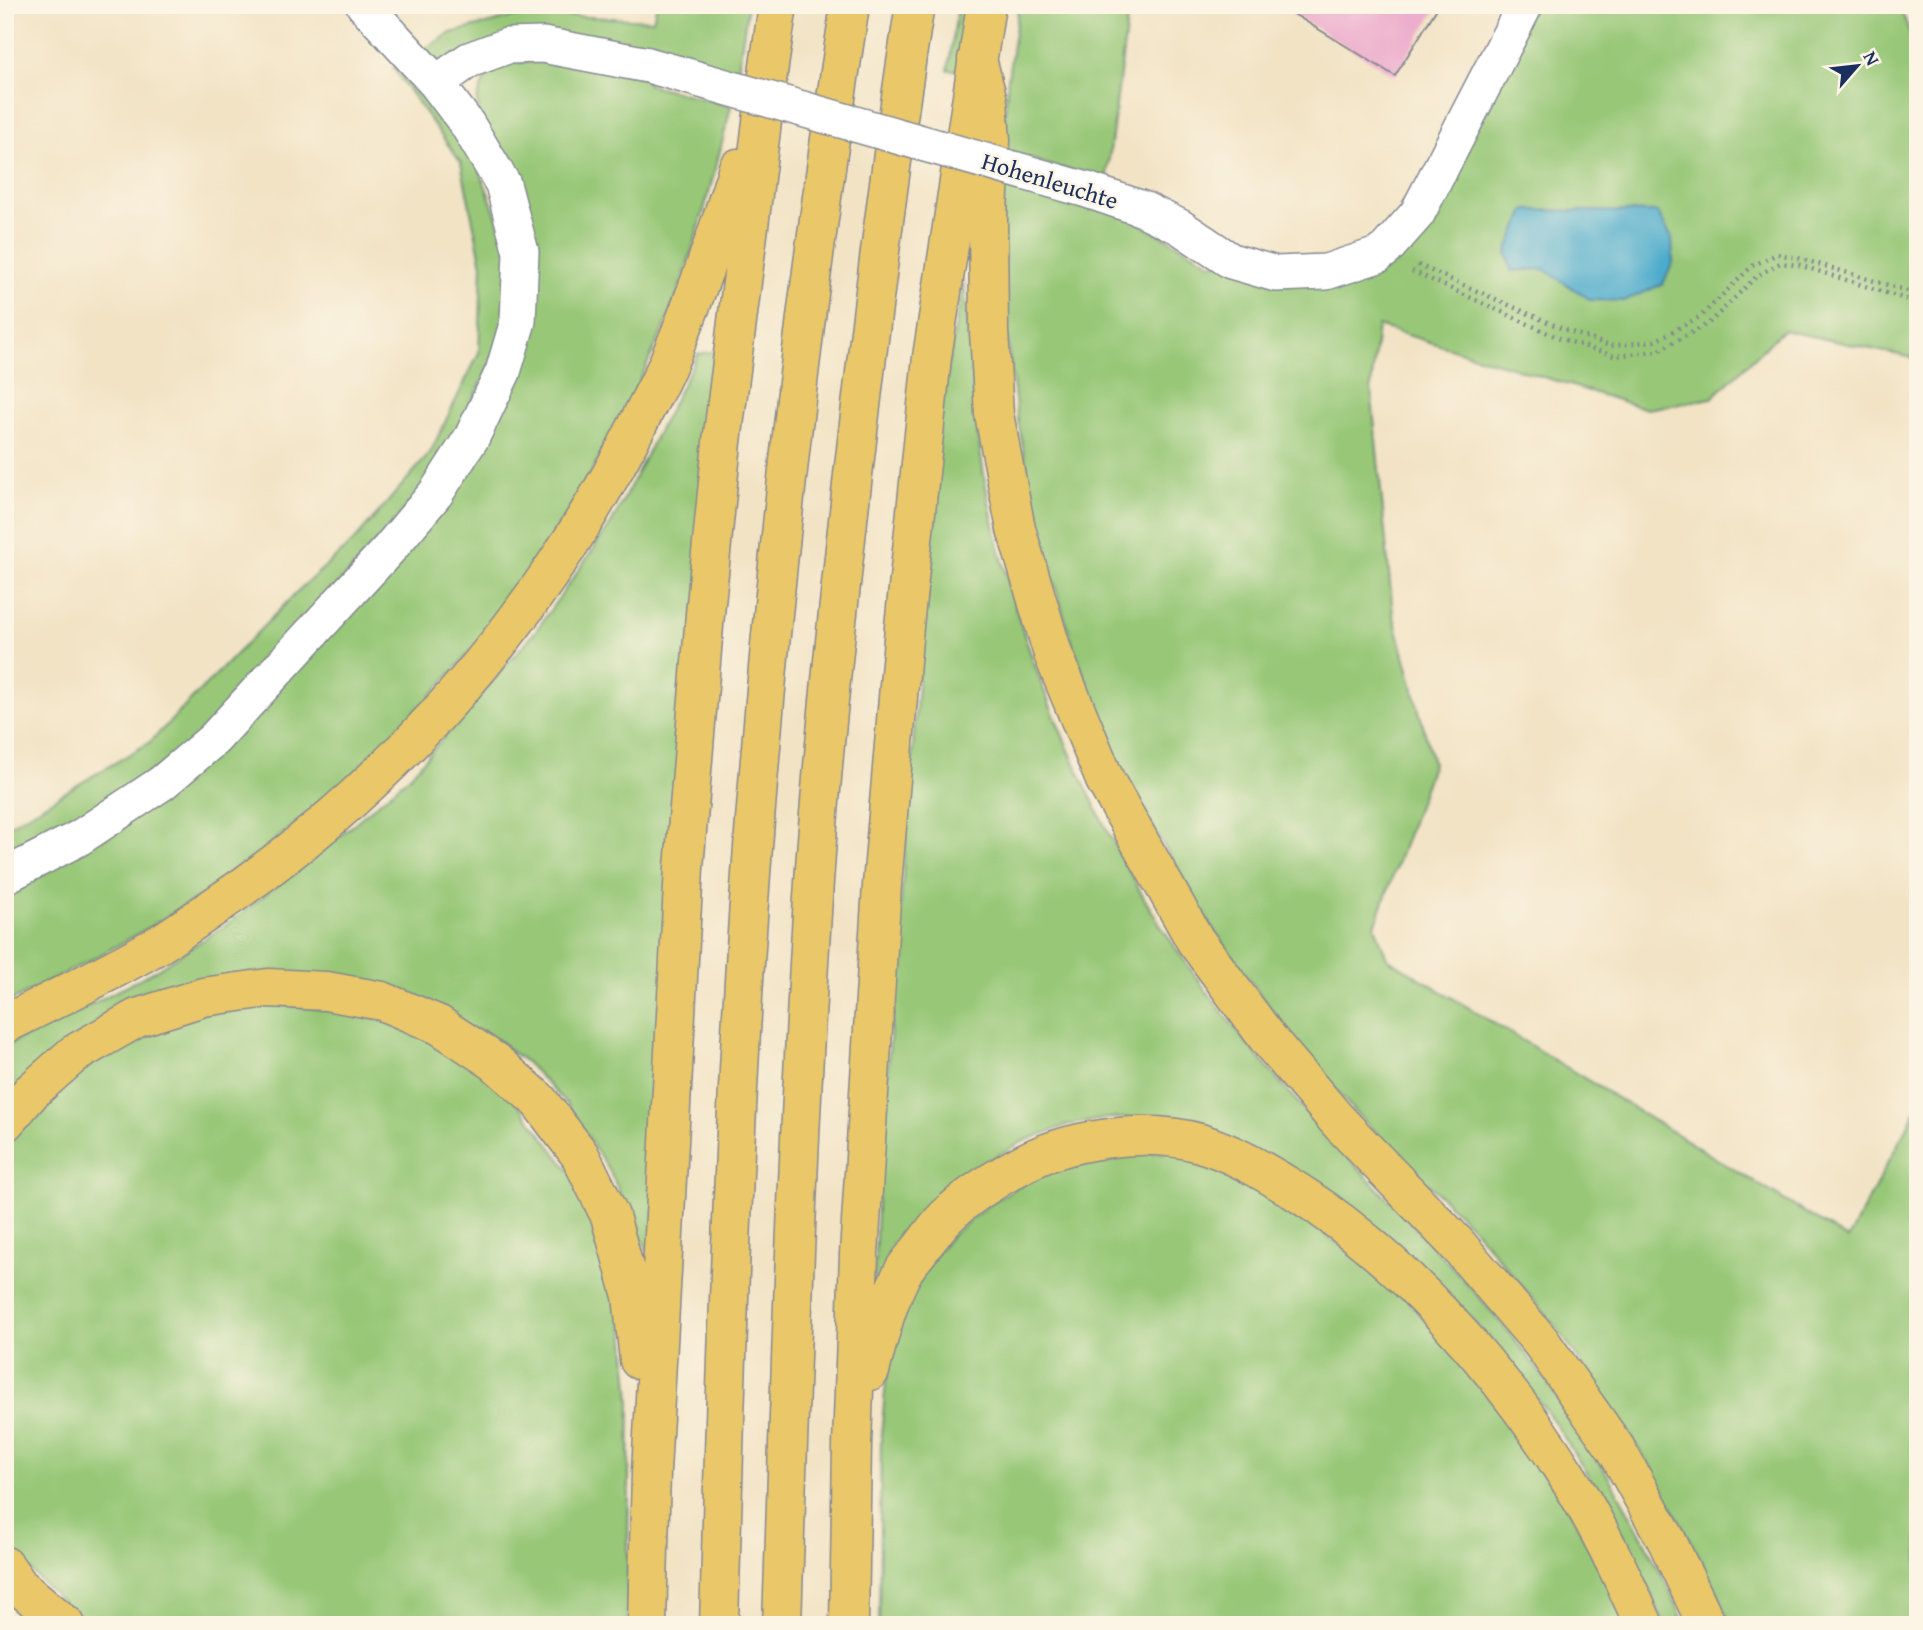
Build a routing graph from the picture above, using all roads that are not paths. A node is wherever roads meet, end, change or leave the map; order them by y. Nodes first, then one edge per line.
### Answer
1 (364, 5) edge
2 (778, 5) edge
3 (850, 5) edge
4 (915, 5) edge
5 (986, 5) edge
6 (1525, 5) edge
7 (977, 59) junction
8 (768, 66) junction
9 (436, 83) junction
10 (5, 876) edge
11 (5, 1024) edge
12 (5, 1122) edge
13 (852, 1445) junction
14 (651, 1472) junction
15 (5, 1566) edge
16 (66, 1625) edge
17 (647, 1625) edge
18 (719, 1625) edge
19 (782, 1625) edge
20 (849, 1625) edge
21 (1644, 1625) edge
22 (1707, 1625) edge

1 - 9 street
2 - 8 highway
3 - 18 highway
4 - 19 highway
5 - 7 highway
6 - 9 street, Hohenleuchte, bridge
7 - 13 highway
7 - 22 highway
8 - 11 highway
8 - 14 highway
9 - 10 street
12 - 14 highway
13 - 20 highway
13 - 21 highway
14 - 17 highway
15 - 16 highway

